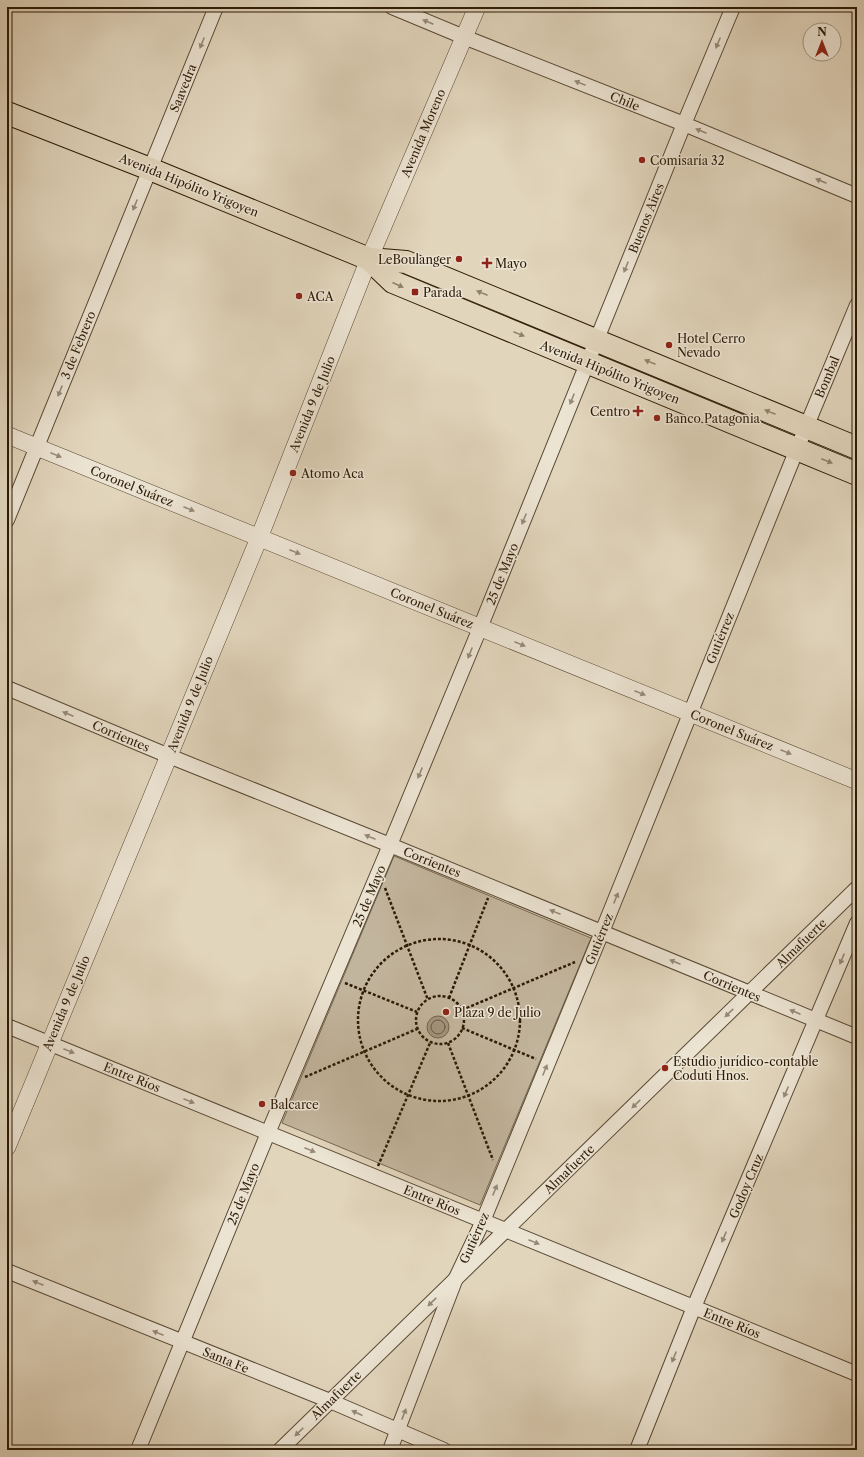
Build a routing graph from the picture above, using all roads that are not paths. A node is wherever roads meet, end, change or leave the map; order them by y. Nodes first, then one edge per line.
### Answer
1 (216, 7) edge
2 (392, 7) edge
3 (477, 7) edge
4 (733, 7) edge
5 (464, 37) junction
6 (7, 113) edge
7 (684, 124) junction
8 (150, 169) junction
9 (857, 196) edge
10 (370, 259) junction
11 (857, 305) edge
12 (596, 340) junction
13 (587, 362) junction
14 (806, 427) junction
15 (7, 435) edge
16 (37, 447) junction
17 (857, 448) edge
18 (797, 449) junction
19 (857, 474) edge
20 (7, 520) edge
21 (259, 538) junction
22 (480, 628) junction
23 (7, 688) edge
24 (690, 713) junction
25 (169, 756) junction
26 (857, 781) edge
27 (390, 845) junction
28 (857, 888) edge
29 (857, 923) edge
30 (602, 932) junction
31 (749, 993) junction
32 (816, 1021) junction
33 (7, 1026) edge
34 (857, 1037) edge
35 (50, 1043) junction
36 (268, 1133) junction
37 (7, 1146) edge
38 (483, 1221) junction
39 (506, 1230) junction
40 (7, 1271) edge
41 (456, 1278) junction
42 (694, 1307) junction
43 (182, 1343) junction
44 (857, 1374) edge
45 (330, 1401) junction
46 (398, 1431) junction
47 (138, 1450) edge
48 (280, 1450) edge
49 (390, 1450) edge
50 (444, 1450) edge
51 (637, 1450) edge

1 -> 8 street, Saavedra
5 -> 2 street, Chile
3 - 5 street, Avenida Moreno
4 -> 7 street, Buenos Aires
7 -> 5 street, Chile
5 - 10 street, Avenida Moreno
6 - 8 highway, Avenida Hipólito Yrigoyen
9 -> 7 street, Chile
7 -> 12 street, Buenos Aires
8 - 10 highway, Avenida Hipólito Yrigoyen
8 -> 16 street, 3 de Febrero
12 -> 10 highway, Avenida Hipólito Yrigoyen
10 -> 13 highway, Avenida Hipólito Yrigoyen
10 - 21 street, Avenida 9 de Julio
11 - 14 street, Bombal
12 - 13 street, 25 de Mayo
14 -> 12 highway, Avenida Hipólito Yrigoyen
13 - 18 highway, Avenida Hipólito Yrigoyen
13 -> 22 street, 25 de Mayo
14 - 17 highway, Avenida Hipólito Yrigoyen
14 - 18 street, Gutiérrez
15 - 16 street, Coronel Suárez
16 - 20 street, 3 de Febrero
16 -> 21 street, Coronel Suárez
18 -> 19 highway, Avenida Hipólito Yrigoyen
18 - 24 street, Gutiérrez
21 -> 22 street, Coronel Suárez
21 - 25 street, Avenida 9 de Julio
22 -> 24 street, Coronel Suárez
22 -> 27 street, 25 de Mayo
25 -> 23 street, Corrientes
24 -> 26 street, Coronel Suárez
30 -> 24 street, Gutiérrez
27 -> 25 street, Corrientes
25 - 35 street, Avenida 9 de Julio
30 -> 27 street, Corrientes
27 - 36 street, 25 de Mayo
28 - 31 street, Almafuerte
29 -> 32 street, Godoy Cruz
31 -> 30 street, Corrientes
38 -> 30 street, Gutiérrez
32 -> 31 street, Corrientes
31 -> 39 street, Almafuerte
32 - 34 street, Corrientes
32 -> 42 street, Godoy Cruz
33 - 35 street, Entre Ríos
35 -> 36 street, Entre Ríos
35 - 37 street, Avenida 9 de Julio
36 -> 38 street, Entre Ríos
36 - 43 street, 25 de Mayo
38 - 39 street, Entre Ríos
38 - 41 street, Gutiérrez
39 - 41 street, Almafuerte
39 -> 42 street, Entre Ríos
43 -> 40 street, Santa Fe
41 -> 45 street, Almafuerte
46 -> 41 street, Gutiérrez
42 - 44 street, Entre Ríos
42 -> 51 street, Godoy Cruz
43 - 45 street, Santa Fe
43 - 47 street, 25 de Mayo
46 -> 45 street, Santa Fe
45 -> 48 street, Almafuerte
46 - 49 street, Gutiérrez
46 - 50 street, Santa Fe

